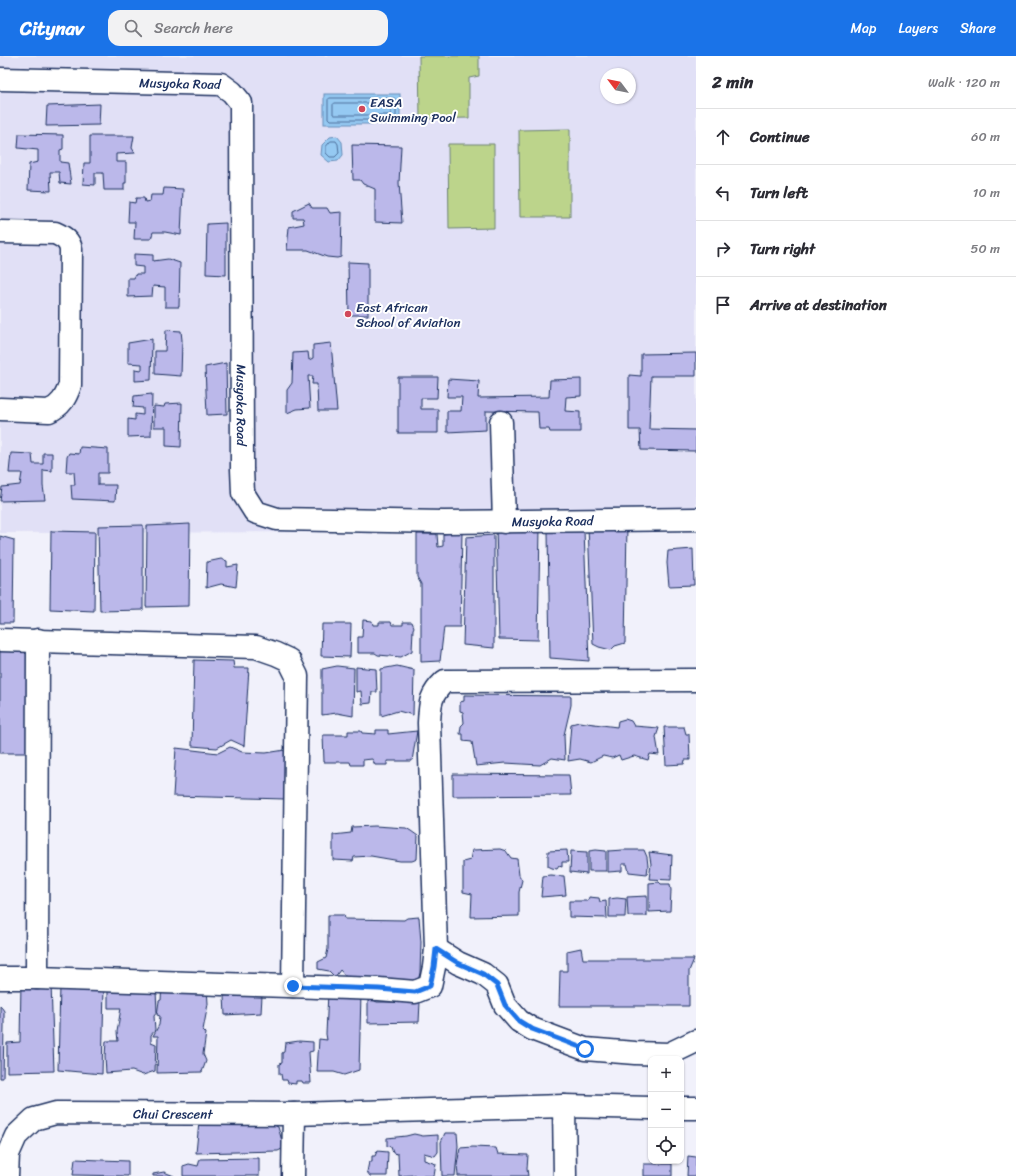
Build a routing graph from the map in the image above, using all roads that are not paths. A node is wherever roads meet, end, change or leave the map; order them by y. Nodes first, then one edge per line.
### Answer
1 (0, 79) edge
2 (0, 232) edge
3 (0, 409) edge
4 (501, 422) dead end
5 (696, 519) edge
6 (504, 522) junction
7 (0, 640) edge
8 (38, 640) junction
9 (696, 680) edge
10 (436, 949) junction
11 (0, 978) edge
12 (37, 978) junction
13 (293, 986) junction
14 (696, 1040) edge
15 (564, 1106) junction
16 (648, 1108) edge
17 (684, 1108) edge
18 (696, 1108) edge
19 (294, 1114) junction
20 (7, 1176) edge
21 (294, 1176) edge
22 (565, 1176) edge

1 - 6 street, Musyoka Road
2 - 3 street
4 - 6 street
5 - 6 street, Musyoka Road
7 - 8 street
8 - 12 street
8 - 13 street
9 - 10 street
10 - 13 street
10 - 14 street
11 - 12 street
12 - 13 street
15 - 16 street, Chui Crescent
15 - 19 street, Chui Crescent
15 - 22 street
17 - 18 street
19 - 20 street, Chui Crescent
19 - 21 street

